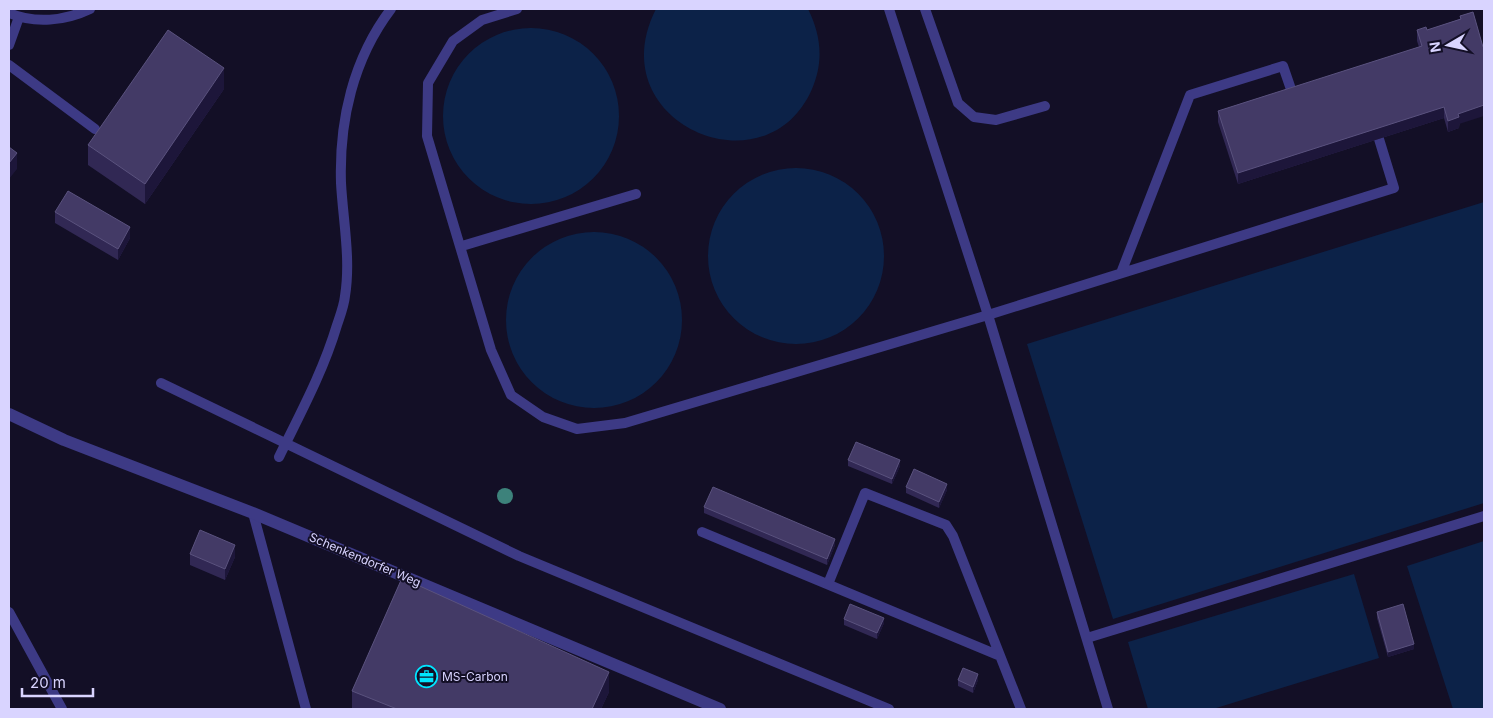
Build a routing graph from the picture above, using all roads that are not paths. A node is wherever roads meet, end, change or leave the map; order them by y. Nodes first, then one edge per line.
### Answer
1 (90, 9) edge
2 (392, 9) edge
3 (516, 9) edge
4 (889, 9) edge
5 (925, 9) edge
6 (9, 14) edge
7 (19, 17) junction
8 (9, 45) edge
9 (9, 65) edge
10 (1294, 98) edge
11 (1045, 106) dead end
12 (95, 129) dead end
13 (1379, 139) edge
14 (636, 194) dead end
15 (462, 246) junction
16 (1121, 273) junction
17 (988, 315) junction
18 (161, 382) dead end
19 (9, 414) edge
20 (286, 443) junction
21 (279, 457) dead end
22 (253, 513) junction
23 (1484, 516) edge
24 (702, 532) dead end
25 (828, 584) junction
26 (9, 612) edge
27 (1087, 638) junction
28 (1000, 656) junction
29 (62, 709) edge
30 (306, 709) edge
31 (720, 709) edge
32 (889, 709) edge
33 (1021, 709) edge
34 (1108, 709) edge

1 - 7 lane
2 - 20 lane
3 - 15 lane
4 - 17 lane
5 - 11 lane
6 - 7 lane
7 - 8 lane
9 - 12 lane
10 - 16 lane
13 - 16 lane
14 - 15 lane
15 - 17 lane
16 - 17 lane
17 - 27 lane
18 - 20 lane
19 - 22 street, Schenkendorfer Weg
20 - 21 lane
20 - 32 lane
22 - 30 lane
22 - 31 street, Schenkendorfer Weg
23 - 27 lane
24 - 25 lane
25 - 28 lane
25 - 28 lane
26 - 29 lane
27 - 34 lane
28 - 33 lane

